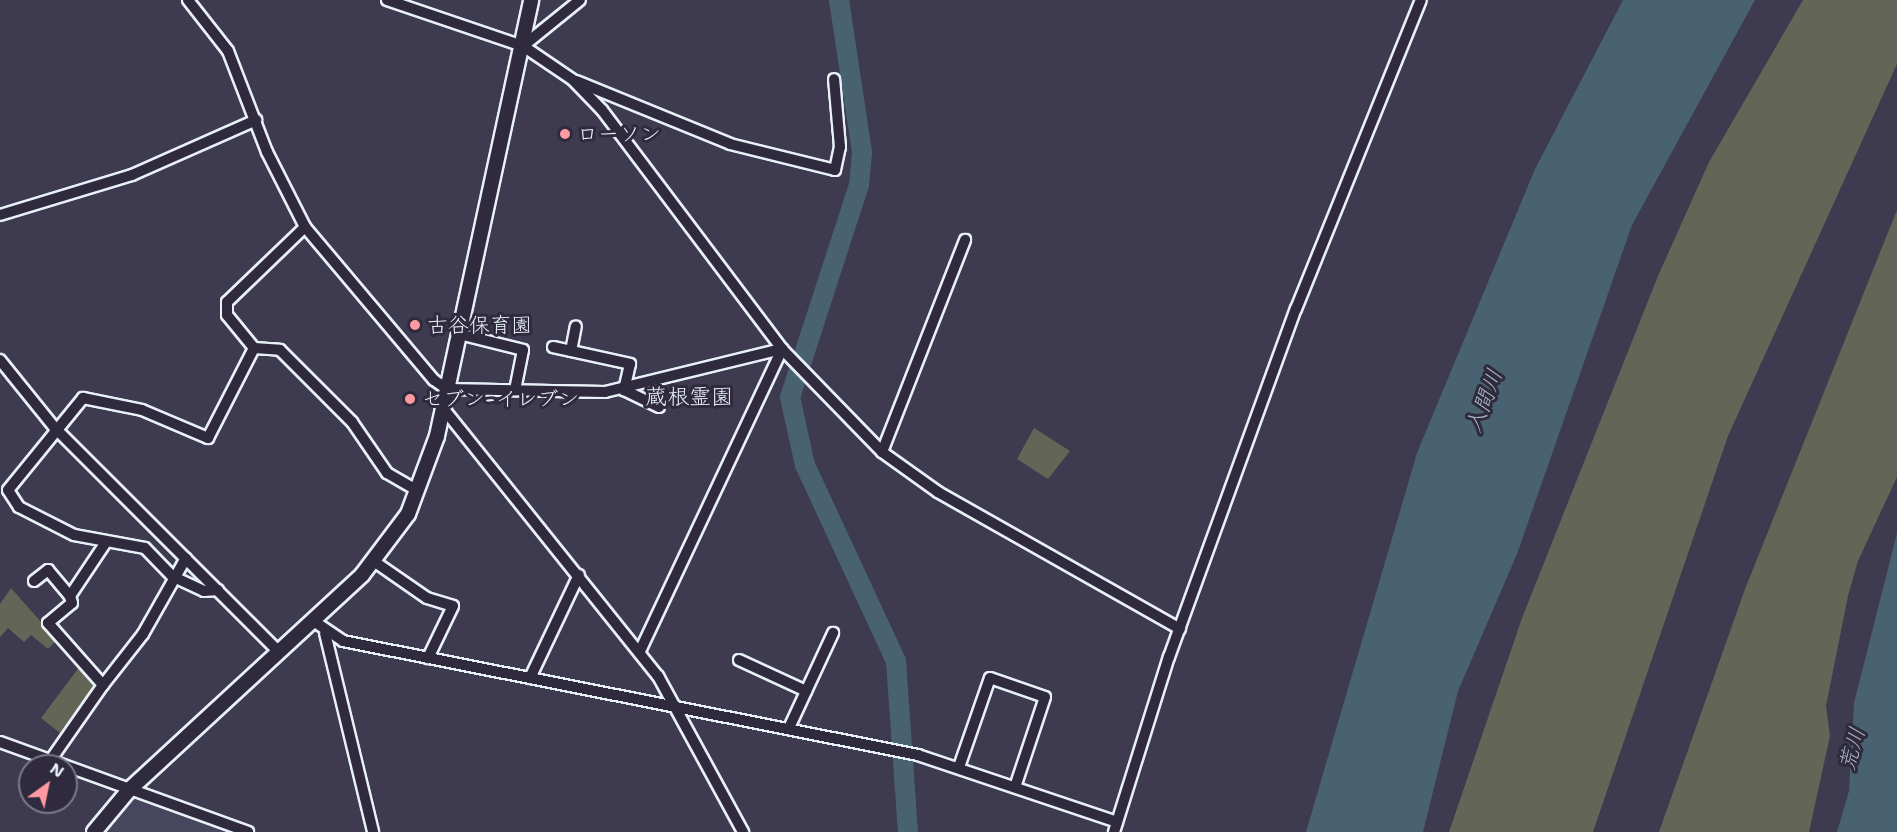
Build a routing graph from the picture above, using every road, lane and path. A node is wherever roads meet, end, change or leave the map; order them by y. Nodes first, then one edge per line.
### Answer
1 (188, 0) edge
2 (387, 0) edge
3 (531, 0) edge
4 (580, 0) edge
5 (1421, 0) edge
6 (523, 46) junction
7 (834, 79) dead end
8 (573, 80) junction
9 (256, 120) junction
10 (0, 215) edge
11 (305, 227) junction
12 (965, 240) dead end
13 (576, 326) dead end
14 (459, 334) junction
15 (553, 347) dead end
16 (254, 348) junction
17 (782, 349) junction
18 (571, 351) junction
19 (0, 360) edge
20 (447, 389) junction
21 (514, 390) junction
22 (624, 390) junction
23 (659, 407) dead end
24 (443, 408) junction
25 (54, 427) junction
26 (882, 452) junction
27 (418, 491) junction
28 (105, 542) junction
29 (186, 558) junction
30 (375, 562) junction
31 (579, 575) junction
32 (172, 576) junction
33 (34, 581) dead end
34 (218, 590) junction
35 (70, 596) junction
36 (312, 620) junction
37 (1180, 629) junction
38 (325, 633) junction
39 (833, 633) dead end
40 (278, 651) junction
41 (640, 651) junction
42 (428, 658) junction
43 (739, 660) dead end
44 (530, 678) junction
45 (103, 685) junction
46 (806, 691) junction
47 (679, 707) junction
48 (789, 728) junction
49 (0, 741) edge
50 (39, 754) edge
51 (54, 754) edge
52 (959, 768) junction
53 (78, 769) edge
54 (1015, 787) junction
55 (129, 790) junction
56 (1115, 827) edge
57 (94, 832) edge
58 (248, 832) edge
59 (373, 832) edge
60 (743, 832) edge

1 - 9 street
2 - 6 street
3 - 6 street
4 - 6 street
5 - 37 street
6 - 8 street
6 - 14 street
7 - 8 street
8 - 17 street
9 - 10 street
9 - 11 street
11 - 16 street
11 - 20 street
12 - 26 street
13 - 18 street
14 - 20 street
14 - 21 street
15 - 18 street
16 - 25 street
16 - 27 street
17 - 22 street
17 - 26 street
17 - 41 street
18 - 22 street
19 - 25 street
20 - 21 street
20 - 24 street
21 - 22 street
22 - 23 street
24 - 27 street
24 - 31 street
25 - 28 street
25 - 29 street
26 - 37 street
27 - 30 street
28 - 32 street
28 - 35 street
29 - 32 street
29 - 34 street
30 - 36 street
30 - 42 street
31 - 41 street
31 - 44 street
32 - 34 street
32 - 45 street
33 - 35 street
34 - 40 street
35 - 45 street
36 - 38 street
36 - 40 street
37 - 56 street
38 - 42 street
38 - 59 street
39 - 46 street
40 - 55 street
41 - 47 street
42 - 44 street
43 - 46 street
44 - 47 street
45 - 51 street
46 - 48 street
47 - 48 street
47 - 60 street
48 - 52 street
49 - 50 street
52 - 54 street
52 - 54 street
53 - 55 street
54 - 56 street
55 - 57 street
55 - 58 street

